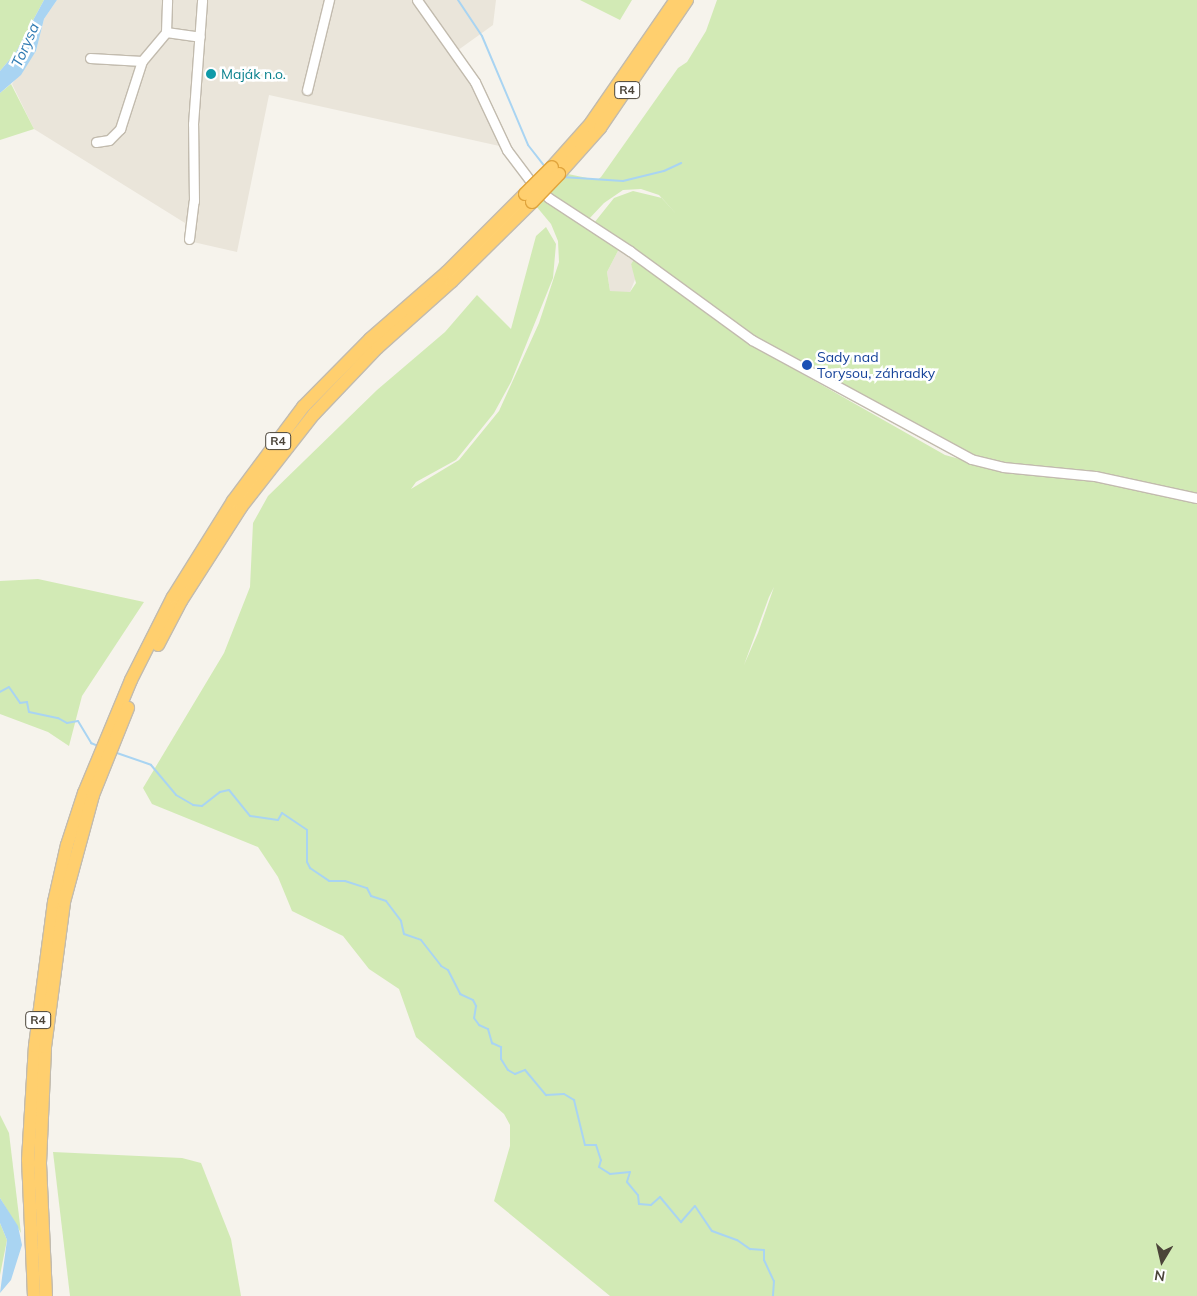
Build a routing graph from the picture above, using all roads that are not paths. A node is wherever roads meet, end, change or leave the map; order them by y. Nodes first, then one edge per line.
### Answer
1 (167, 0) edge
2 (202, 0) edge
3 (329, 0) edge
4 (417, 0) edge
5 (676, 0) edge
6 (687, 0) edge
7 (166, 32) junction
8 (200, 37) junction
9 (90, 58) dead end
10 (142, 61) junction
11 (307, 90) dead end
12 (96, 142) dead end
13 (556, 170) junction
14 (190, 239) dead end
15 (1197, 498) edge
16 (106, 749) junction
17 (34, 1296) edge
18 (46, 1296) edge

1 - 7 street
2 - 8 street
3 - 11 street
4 - 15 street
5 - 13 highway, R4
6 - 13 highway, R4
7 - 8 street
7 - 10 street
8 - 14 street
9 - 10 street
10 - 12 street
13 - 16 highway, R4, bridge
16 - 17 highway, R4
16 - 18 highway, R4

